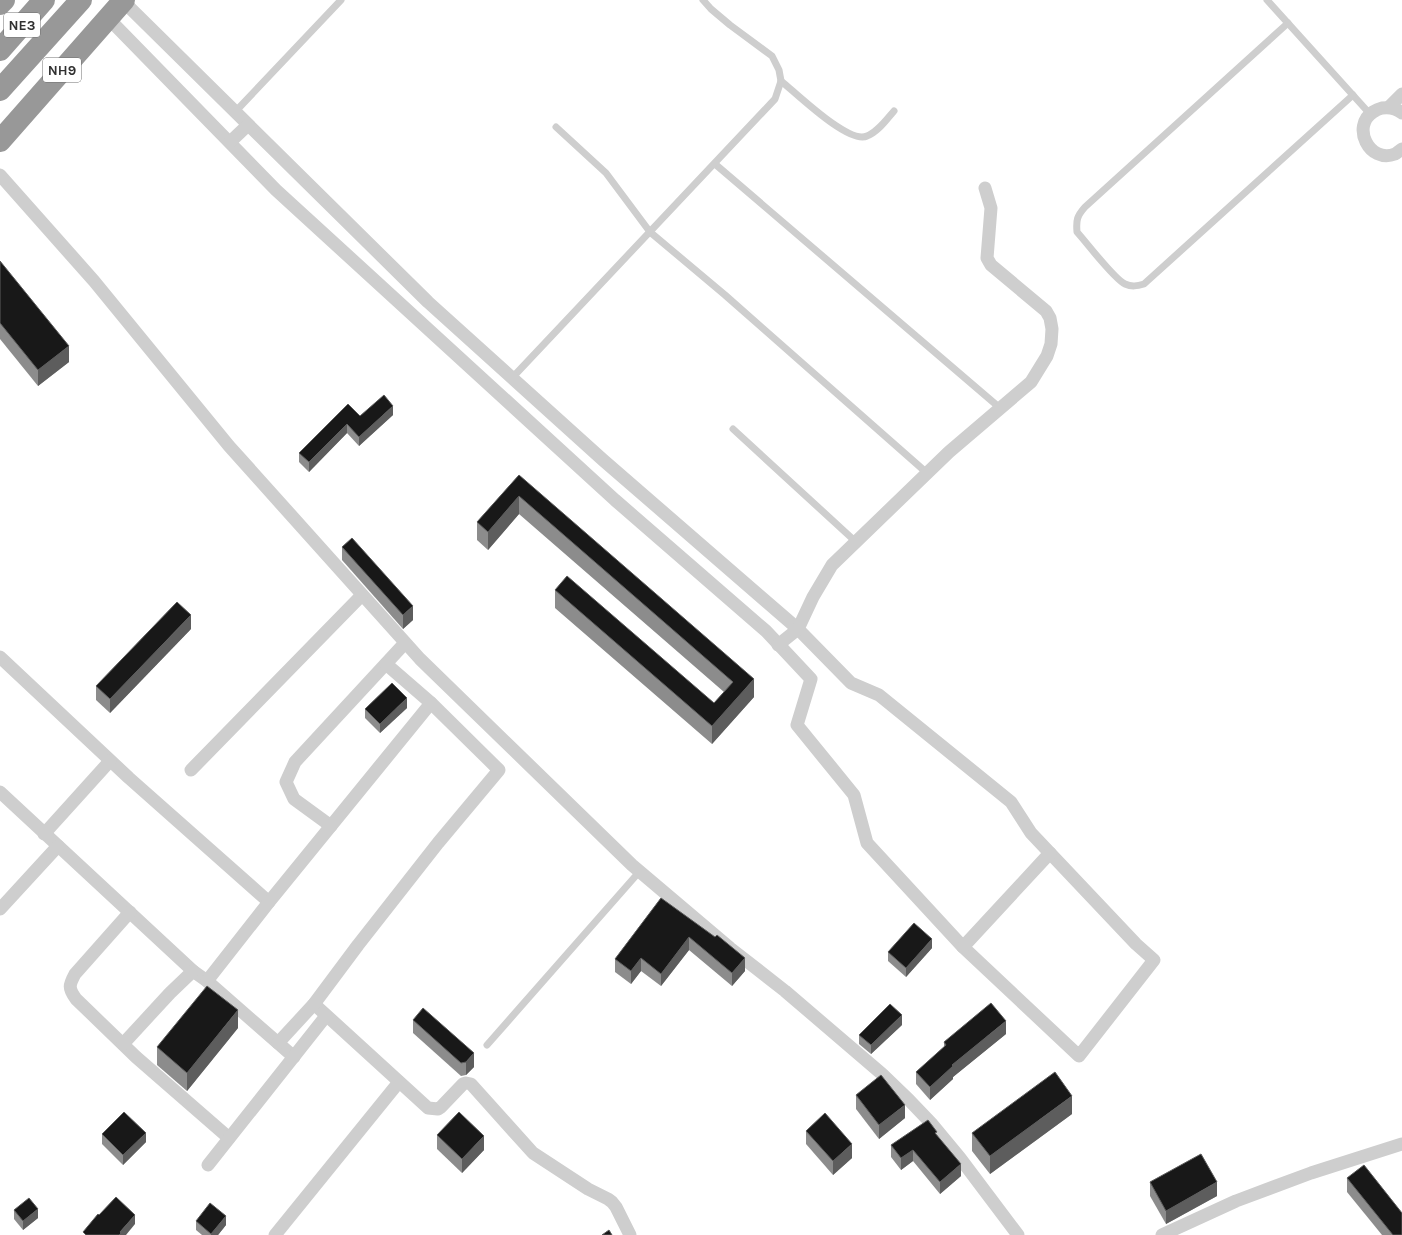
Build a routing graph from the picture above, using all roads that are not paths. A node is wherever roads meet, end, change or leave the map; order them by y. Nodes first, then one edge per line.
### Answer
1 (4, 0) edge
2 (44, 0) edge
3 (81, 0) edge
4 (123, 0) edge
5 (341, 0) edge
6 (703, 0) edge
7 (1267, 0) edge
8 (0, 4) edge
9 (108, 18) junction
10 (1288, 23) junction
11 (0, 50) edge
12 (781, 81) junction
13 (0, 90) edge
14 (1402, 94) edge
15 (1353, 95) junction
16 (1390, 107) junction
17 (894, 111) dead end
18 (235, 112) junction
19 (1402, 113) edge
20 (1370, 114) junction
21 (248, 125) junction
22 (556, 127) dead end
23 (0, 141) edge
24 (230, 142) junction
25 (1400, 155) edge
26 (715, 164) junction
27 (0, 175) edge
28 (985, 188) dead end
29 (650, 232) junction
30 (512, 378) junction
31 (1000, 408) junction
32 (733, 429) dead end
33 (926, 473) junction
34 (856, 542) junction
35 (362, 595) junction
36 (798, 629) junction
37 (405, 643) junction
38 (778, 645) junction
39 (0, 657) edge
40 (386, 664) junction
41 (431, 703) junction
42 (110, 761) junction
43 (191, 770) dead end
44 (0, 792) edge
45 (331, 826) junction
46 (44, 834) junction
47 (58, 846) junction
48 (1050, 853) junction
49 (640, 871) junction
50 (269, 902) junction
51 (0, 909) edge
52 (130, 912) junction
53 (962, 947) junction
54 (193, 971) junction
55 (207, 981) junction
56 (314, 1004) junction
57 (326, 1016) junction
58 (123, 1044) junction
59 (278, 1044) junction
60 (487, 1045) dead end
61 (294, 1058) junction
62 (399, 1082) junction
63 (229, 1138) junction
64 (1402, 1144) edge
65 (208, 1164) dead end
66 (1167, 1234) edge
67 (276, 1235) edge
68 (630, 1235) edge
69 (1018, 1235) edge

1 - 8 highway, NE3
2 - 11 highway, NE3
3 - 13 highway
4 - 9 highway, NH9
4 - 18 street
5 - 18 lane
6 - 12 lane
7 - 10 lane
9 - 23 highway, NH9
9 - 24 street
10 - 15 lane
10 - 15 lane
12 - 17 lane
12 - 26 lane
14 - 16 street
15 - 20 lane
16 - 19 street
16 - 20 street
18 - 21 street
20 - 25 street
21 - 24 street
21 - 30 street
22 - 29 lane
24 - 38 street
26 - 29 lane
26 - 31 lane
27 - 35 street
28 - 31 street
29 - 30 lane
29 - 33 lane
30 - 36 street
31 - 33 street
32 - 34 lane
33 - 34 street
34 - 36 street
35 - 37 street
35 - 43 street
36 - 38 street
36 - 48 street
37 - 40 street
37 - 49 street
38 - 53 street
39 - 42 street
40 - 41 street
40 - 45 street
41 - 45 street
41 - 56 street
42 - 46 street
42 - 50 street
44 - 46 street
45 - 50 street
46 - 47 street
47 - 51 street
47 - 52 street
48 - 53 street
48 - 53 street
49 - 60 lane
49 - 69 street
50 - 55 street
52 - 54 street
52 - 58 street
54 - 55 street
54 - 58 street
55 - 59 street
56 - 57 street
56 - 59 street
57 - 61 street
57 - 62 street
58 - 63 street
59 - 61 street
61 - 63 street
62 - 67 street
62 - 68 street
63 - 65 street
64 - 66 street

